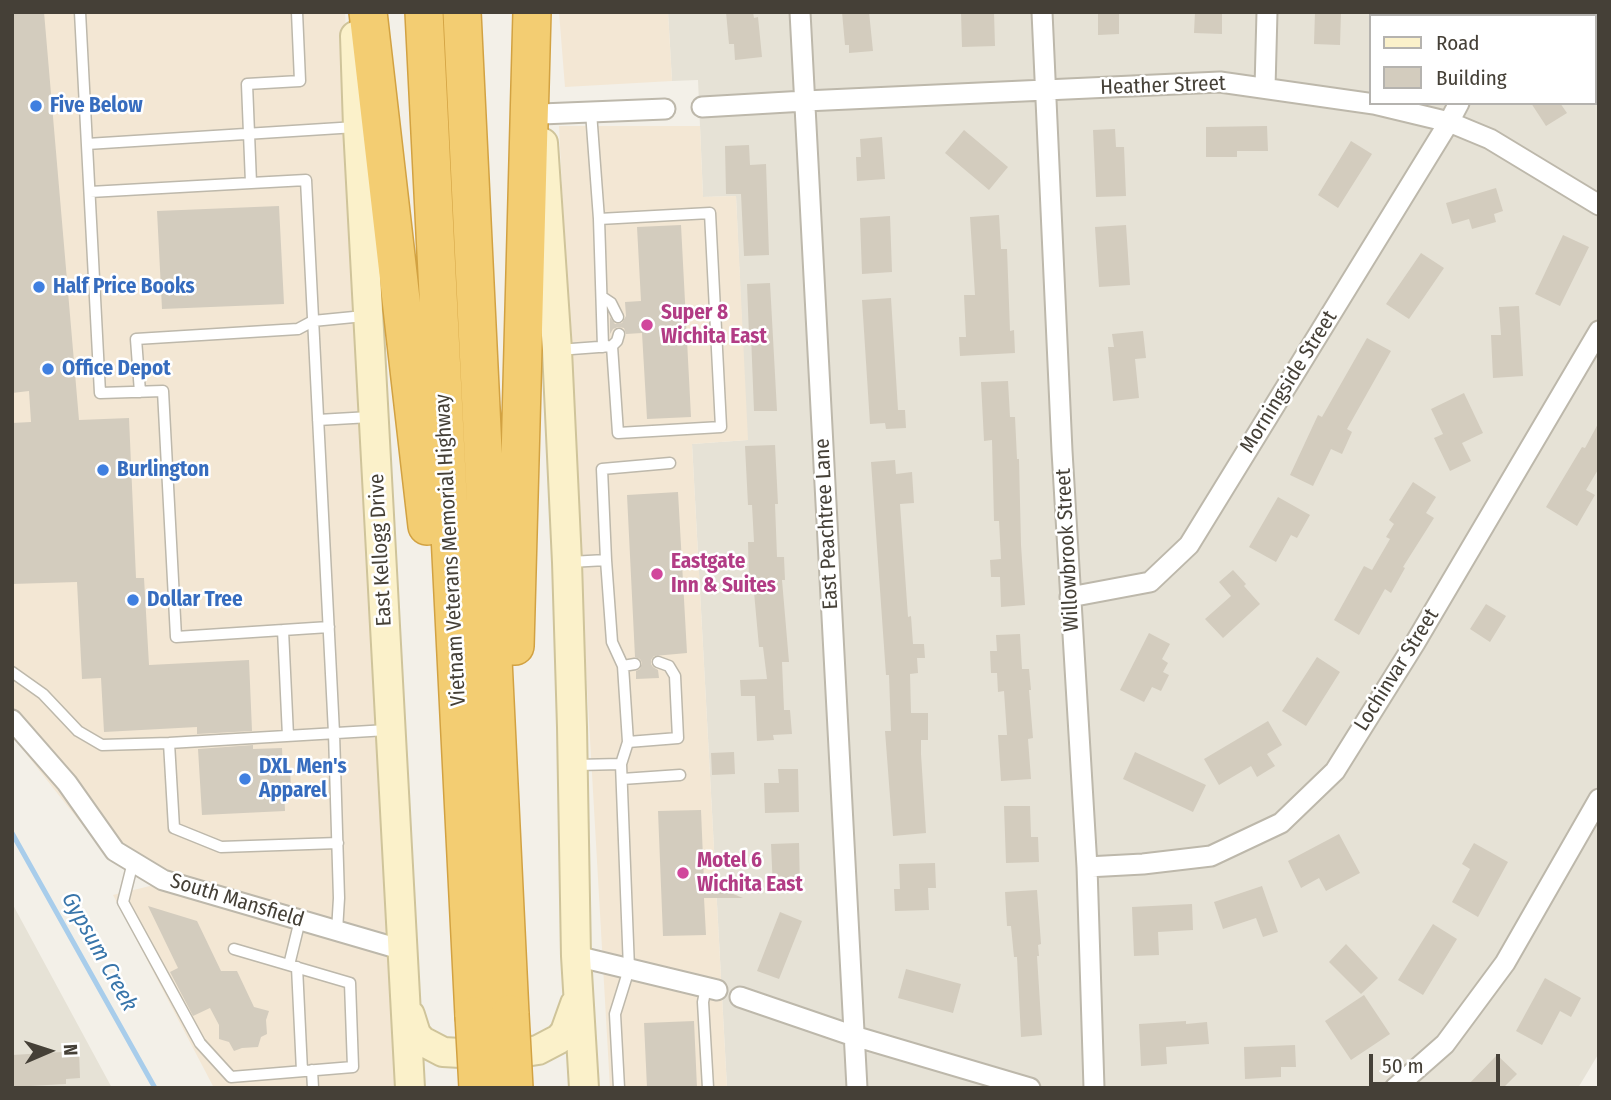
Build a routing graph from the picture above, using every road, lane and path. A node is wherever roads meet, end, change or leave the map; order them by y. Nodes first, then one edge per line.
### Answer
1 (80, 12) edge
2 (297, 12) edge
3 (355, 12) edge
4 (368, 12) edge
5 (424, 12) edge
6 (462, 12) edge
7 (534, 12) edge
8 (800, 12) edge
9 (1042, 12) edge
10 (1267, 12) edge
11 (1265, 88) junction
12 (1046, 90) junction
13 (805, 101) junction
14 (1370, 103) edge
15 (1378, 105) edge
16 (1458, 105) edge
17 (702, 107) dead end
18 (665, 109) dead end
19 (591, 112) junction
20 (541, 114) junction
21 (1449, 122) junction
22 (358, 127) junction
23 (250, 135) junction
24 (88, 144) junction
25 (251, 183) junction
26 (90, 192) junction
27 (1599, 205) edge
28 (599, 219) junction
29 (602, 297) junction
30 (369, 316) junction
31 (618, 317) dead end
32 (313, 321) junction
33 (1599, 331) edge
34 (619, 334) dead end
35 (608, 347) junction
36 (557, 350) junction
37 (139, 392) junction
38 (374, 417) junction
39 (318, 420) junction
40 (670, 463) dead end
41 (606, 560) junction
42 (567, 562) junction
43 (1070, 597) junction
44 (329, 627) junction
45 (283, 630) junction
46 (658, 662) dead end
47 (635, 664) dead end
48 (623, 666) junction
49 (12, 673) edge
50 (12, 720) edge
51 (391, 730) junction
52 (334, 733) junction
53 (288, 736) junction
54 (628, 742) junction
55 (169, 743) junction
56 (621, 764) junction
57 (573, 766) junction
58 (680, 775) dead end
59 (622, 779) junction
60 (1599, 799) edge
61 (338, 843) junction
62 (465, 853) junction
63 (133, 862) junction
64 (1087, 867) junction
65 (300, 920) junction
66 (337, 931) junction
67 (507, 931) junction
68 (234, 948) dead end
69 (404, 950) junction
70 (576, 956) junction
71 (293, 966) junction
72 (629, 969) junction
73 (712, 988) joint
74 (578, 991) junction
75 (740, 997) dead end
76 (406, 1006) junction
77 (472, 1016) junction
78 (854, 1036) junction
79 (307, 1071) junction
80 (313, 1088) edge
81 (411, 1088) edge
82 (469, 1088) edge
83 (478, 1088) edge
84 (514, 1088) edge
85 (584, 1088) edge
86 (619, 1088) edge
87 (708, 1088) edge
88 (857, 1088) edge
89 (1030, 1088) edge
90 (1094, 1088) edge
91 (1395, 1088) edge

1 - 24 lane
2 - 23 lane
3 - 22 main road, East Kellogg Drive
4 - 62 highway
5 - 62 highway, Vietnam Veterans Memorial Highway
6 - 67 highway, Vietnam Veterans Memorial Highway
7 - 20 main road
7 - 67 highway
8 - 13 street, East Peachtree Lane
9 - 12 street, Willowbrook Street
10 - 11 street
11 - 12 street, Heather Street
11 - 14 street, Heather Street
12 - 13 street, Heather Street
12 - 43 street, Willowbrook Street
13 - 17 street, Heather Street
13 - 78 street, East Peachtree Lane
15 - 21 street, Heather Street
16 - 21 street, Morningside Street
18 - 19 street
19 - 20 street
19 - 28 lane
20 - 36 main road
21 - 27 street, Heather Street
21 - 43 street, Morningside Street
22 - 23 lane
22 - 30 main road, East Kellogg Drive
23 - 24 lane
23 - 25 lane
24 - 26 lane
25 - 26 lane
25 - 32 lane
26 - 37 lane
28 - 29 lane
28 - 35 lane
29 - 31 lane
29 - 35 lane
30 - 32 lane
30 - 38 main road, East Kellogg Drive
32 - 37 lane
32 - 39 lane
33 - 64 street, Lochinvar Street
34 - 35 lane
35 - 36 lane
36 - 42 main road
37 - 45 lane
38 - 39 lane
38 - 51 main road, East Kellogg Drive
39 - 44 lane
40 - 41 lane
41 - 42 lane
41 - 48 lane
42 - 57 main road
43 - 64 street, Willowbrook Street
44 - 45 lane
44 - 52 lane
45 - 53 lane
46 - 54 lane
47 - 48 lane
48 - 54 lane
49 - 55 lane
50 - 63 street, South Mansfield
51 - 52 lane
51 - 69 main road, East Kellogg Drive
52 - 53 lane
52 - 61 lane
53 - 55 lane
54 - 56 lane
55 - 61 lane
56 - 57 lane
56 - 59 lane
57 - 70 main road
58 - 59 lane
59 - 72 lane
60 - 91 street
61 - 66 lane
62 - 77 highway, Vietnam Veterans Memorial Highway
63 - 65 street, South Mansfield
63 - 79 lane
64 - 90 street, Willowbrook Street
65 - 66 street, South Mansfield
65 - 71 lane
66 - 69 street, South Mansfield
67 - 84 highway, Vietnam Veterans Memorial Highway, bridge
68 - 71 lane
69 - 76 main road, East Kellogg Drive
70 - 72 street
70 - 74 main road
71 - 79 lane
71 - 79 lane
72 - 73 street
72 - 86 lane
73 - 87 lane
74 - 76 main road
74 - 85 main road
75 - 78 street
76 - 81 main road, East Kellogg Drive
77 - 82 highway
77 - 83 highway, Vietnam Veterans Memorial Highway, bridge
78 - 88 street, East Peachtree Lane
78 - 89 street
79 - 80 lane

